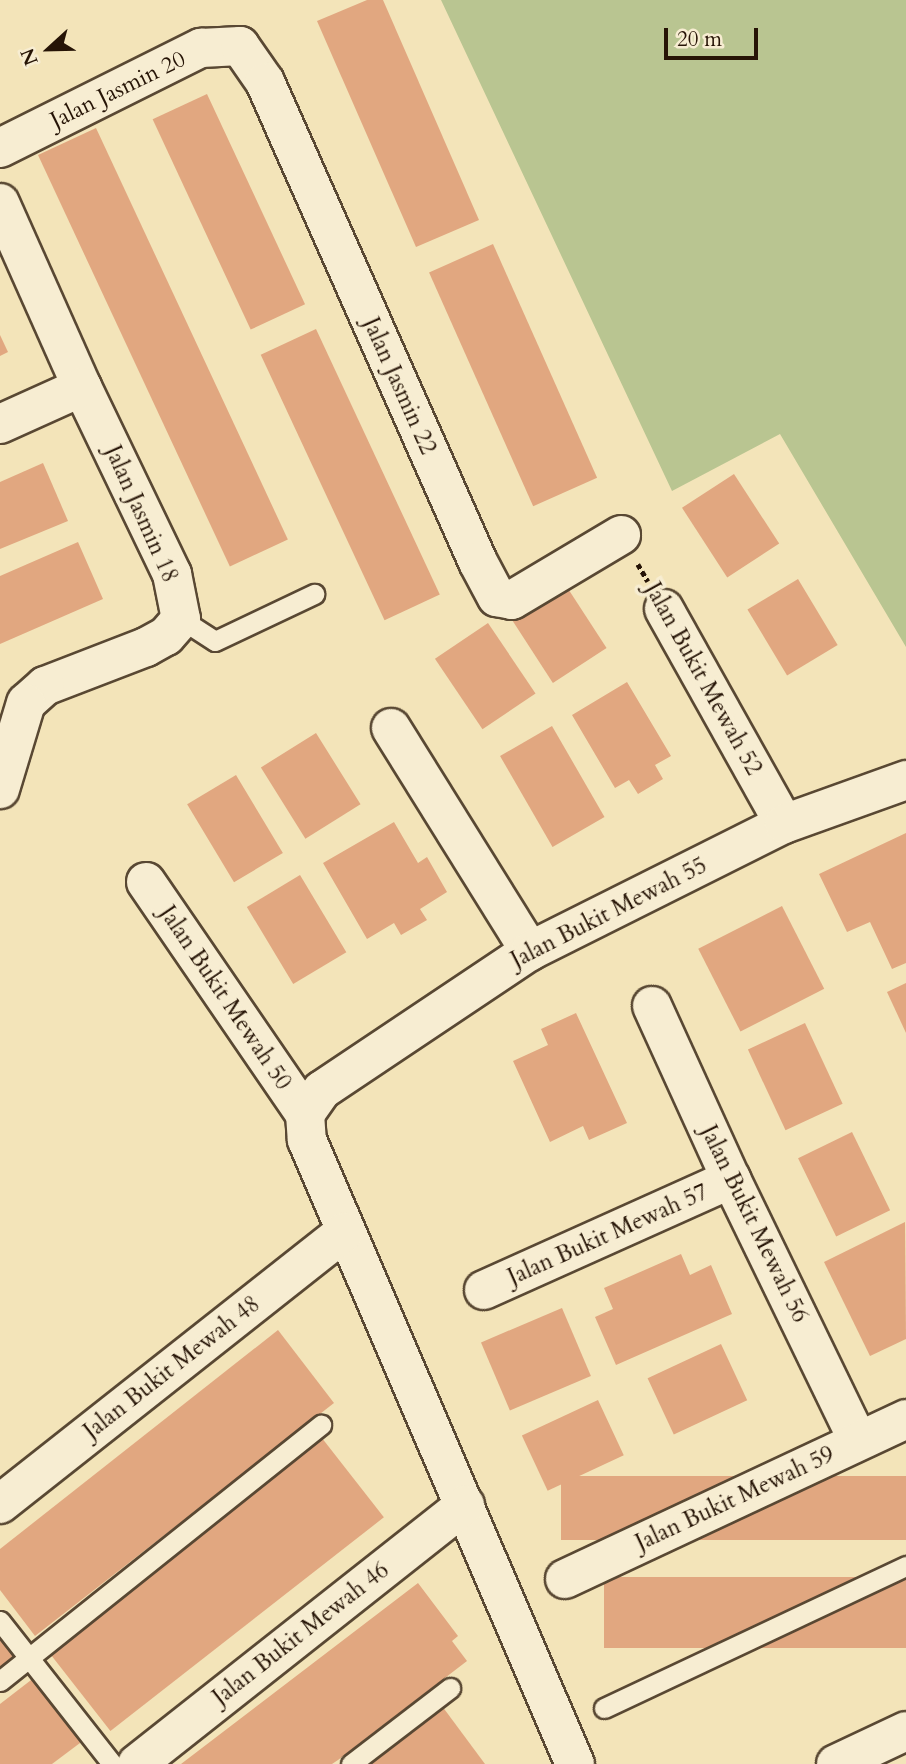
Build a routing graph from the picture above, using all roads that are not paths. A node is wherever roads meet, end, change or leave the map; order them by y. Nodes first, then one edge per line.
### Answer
1 (240, 46) joint
2 (0, 148) edge
3 (0, 203) edge
4 (82, 387) junction
5 (0, 424) edge
6 (621, 535) road end
7 (314, 594) dead end
8 (664, 609) road end
9 (181, 619) junction
10 (391, 729) dead end
11 (906, 780) edge
12 (0, 789) edge
13 (784, 824) junction
14 (146, 882) dead end
15 (530, 951) junction
16 (652, 1006) dead end
17 (305, 1114) junction
18 (732, 1179) junction
19 (345, 1232) junction
20 (484, 1290) dead end
21 (906, 1419) edge
22 (321, 1425) dead end
23 (859, 1440) junction
24 (0, 1504) edge
25 (465, 1505) junction
26 (906, 1566) edge
27 (565, 1579) dead end
28 (0, 1620) edge
29 (29, 1658) junction
30 (0, 1681) edge
31 (450, 1688) dead end
32 (604, 1708) dead end
33 (906, 1731) edge
34 (112, 1764) edge
35 (137, 1764) edge
36 (351, 1764) edge
37 (575, 1764) edge
38 (836, 1764) edge

1 - 2 street, Jalan Jasmin 20
1 - 6 street, Jalan Jasmin 22
3 - 4 street, Jalan Jasmin 18
4 - 5 street
4 - 9 street, Jalan Jasmin 18
7 - 9 lane
8 - 13 street, Jalan Bukit Mewah 52
9 - 12 street
10 - 15 street
11 - 13 street, Jalan Bukit Mewah 55
13 - 15 street, Jalan Bukit Mewah 55
14 - 17 street, Jalan Bukit Mewah 50
15 - 17 street, Jalan Bukit Mewah 55
16 - 18 street, Jalan Bukit Mewah 56
17 - 19 street
18 - 20 street, Jalan Bukit Mewah 57
18 - 23 street, Jalan Bukit Mewah 56
19 - 24 street, Jalan Bukit Mewah 48
19 - 25 street
21 - 23 street, Jalan Bukit Mewah 59
22 - 29 lane
23 - 27 street, Jalan Bukit Mewah 59
25 - 35 street, Jalan Bukit Mewah 46
25 - 37 street
26 - 32 lane
28 - 29 lane
29 - 30 lane
29 - 34 lane
31 - 36 lane
33 - 38 street

